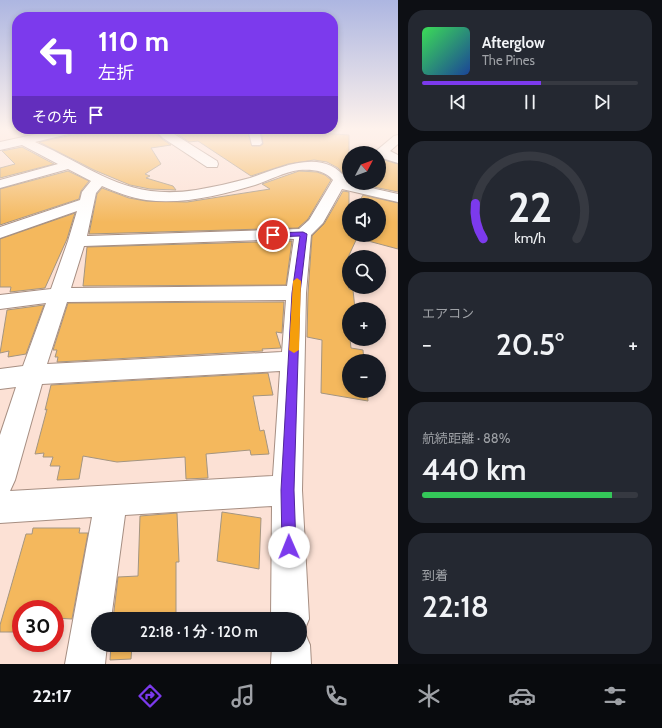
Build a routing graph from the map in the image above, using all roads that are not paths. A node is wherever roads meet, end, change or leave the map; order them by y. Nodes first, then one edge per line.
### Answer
1 (61, 160) edge
2 (206, 160) edge
3 (212, 164) dead end
4 (69, 165) junction
5 (100, 180) junction
6 (0, 184) edge
7 (338, 184) junction
8 (398, 198) edge
9 (86, 203) junction
10 (0, 233) edge
11 (303, 234) junction
12 (76, 241) junction
13 (296, 293) junction
14 (58, 295) junction
15 (0, 302) edge
16 (294, 361) junction
17 (32, 375) junction
18 (0, 379) edge
19 (0, 480) edge
20 (287, 490) junction
21 (111, 500) junction
22 (0, 507) edge
23 (290, 612) edge
24 (291, 652) edge
25 (86, 664) edge
26 (291, 664) edge

1 - 4 street
2 - 3 street
4 - 5 street
4 - 6 street
5 - 7 street
5 - 9 street
7 - 8 street
7 - 11 street
9 - 10 street
9 - 12 street
11 - 12 street
11 - 13 street
12 - 14 street
13 - 14 street
13 - 16 street
14 - 15 street
14 - 17 street
16 - 17 street
16 - 20 street
17 - 18 street
17 - 19 street
20 - 21 street
20 - 23 street
21 - 22 street
21 - 25 street
24 - 26 street

